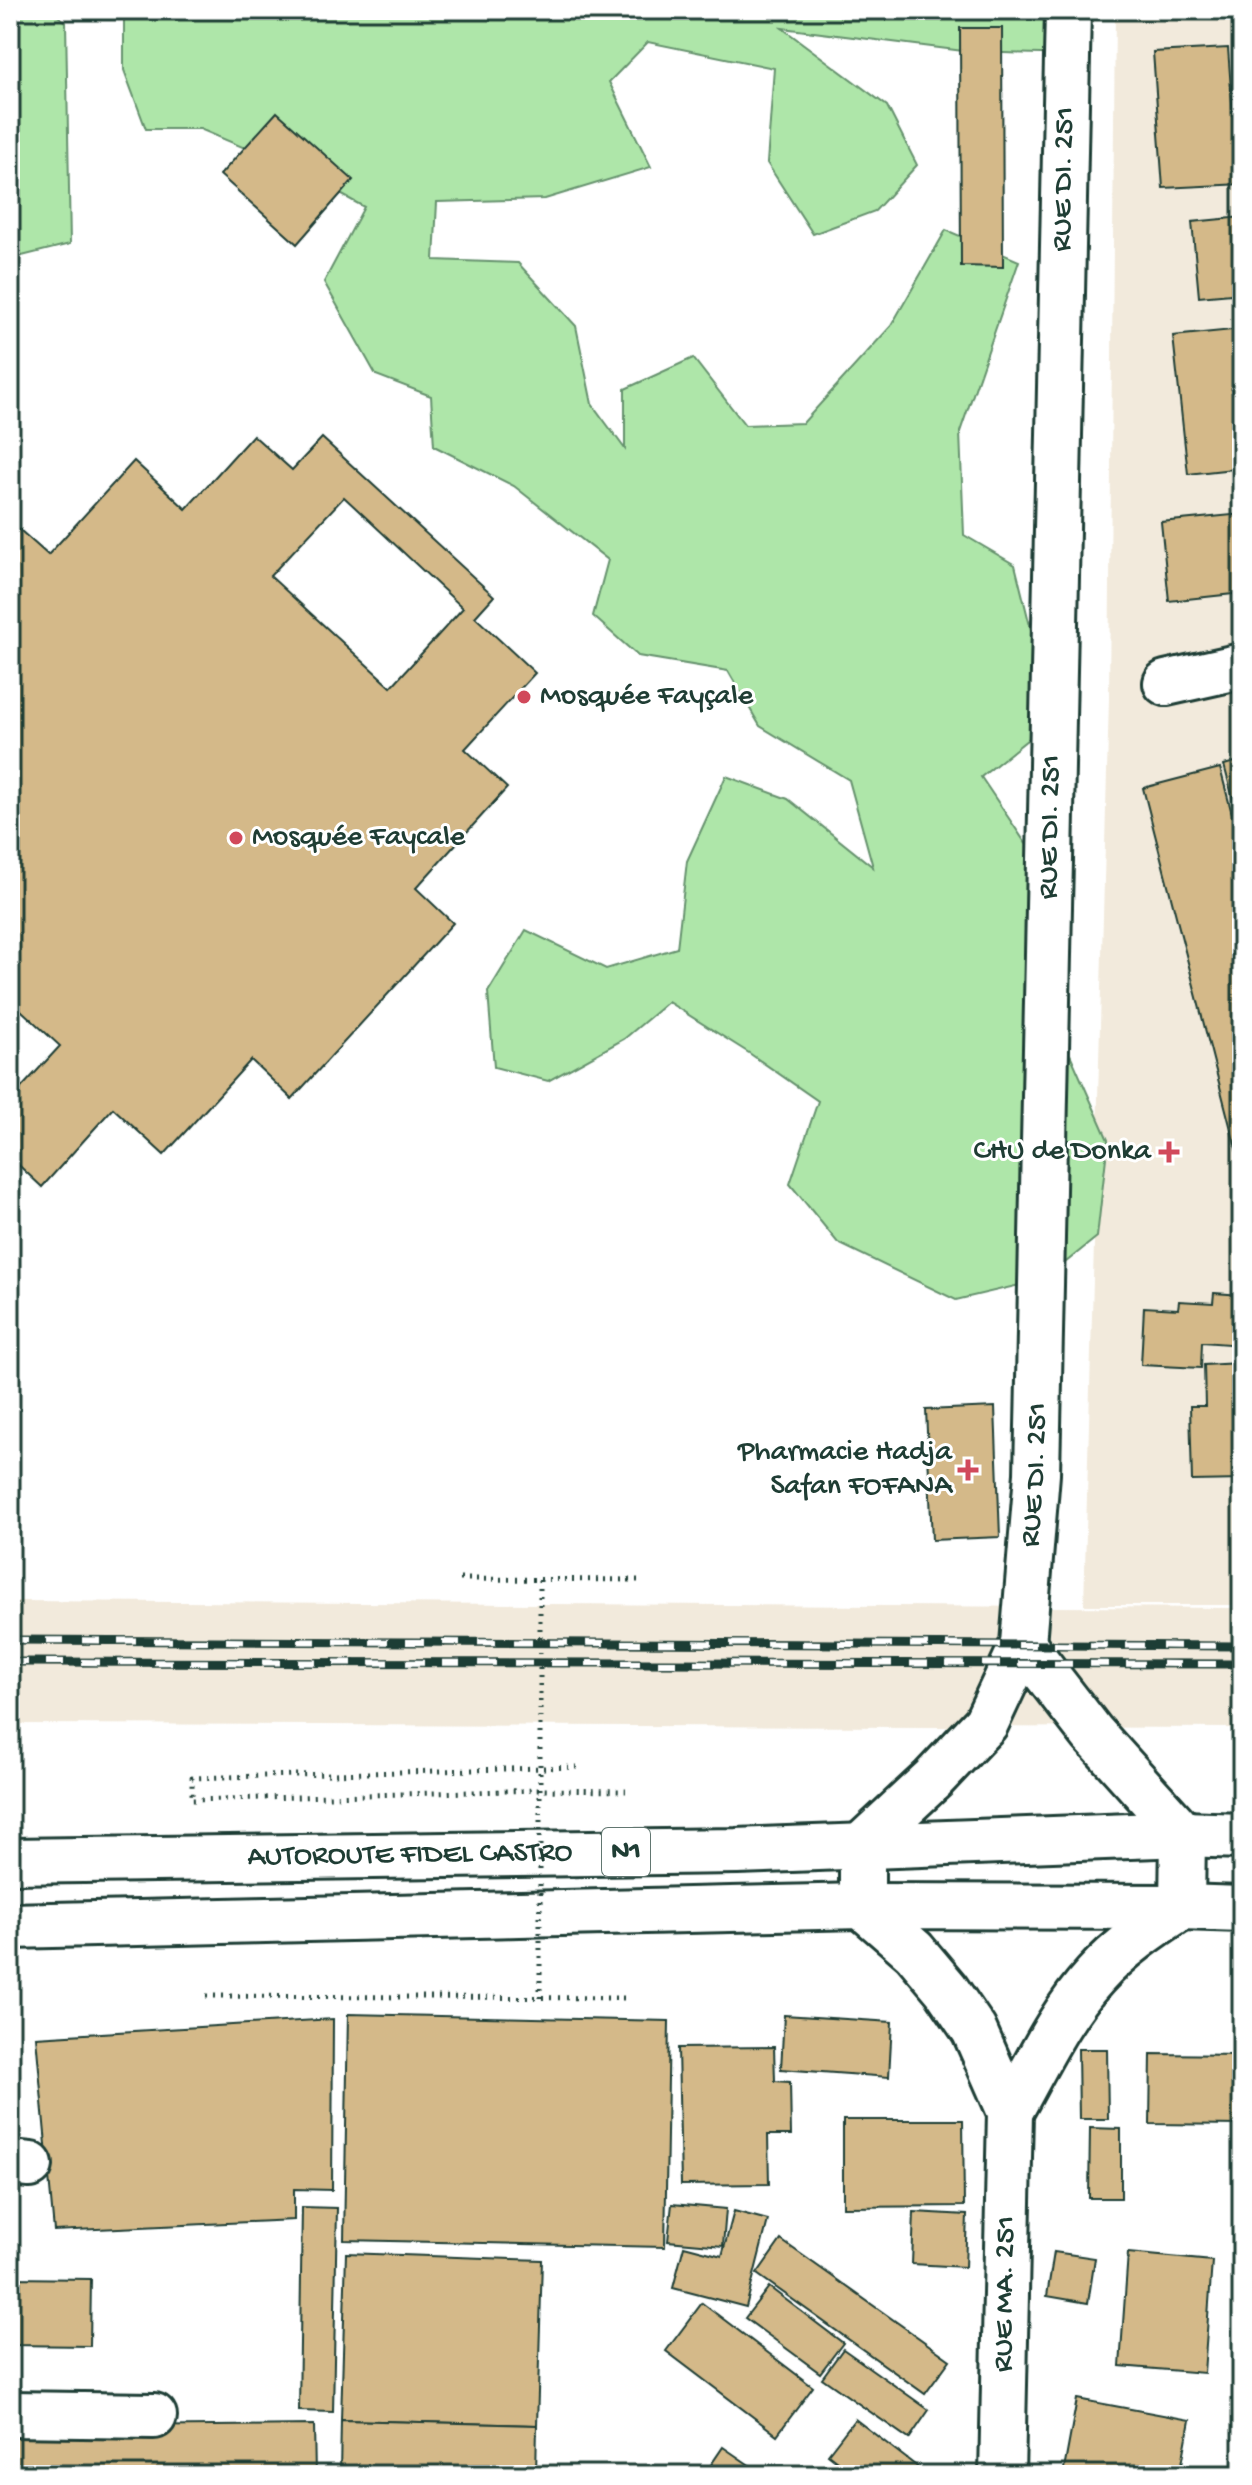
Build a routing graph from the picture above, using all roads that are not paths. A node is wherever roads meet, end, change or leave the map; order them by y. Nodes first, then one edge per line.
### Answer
1 (1068, 10) edge
2 (1242, 666) edge
3 (1166, 683) dead end
4 (1023, 1644) junction
5 (1183, 1834) junction
6 (1242, 1836) edge
7 (862, 1845) junction
8 (10, 1861) edge
9 (862, 1906) junction
10 (1182, 1907) junction
11 (1242, 1909) edge
12 (10, 1926) edge
13 (1010, 2112) junction
14 (10, 2414) edge
15 (154, 2416) dead end
16 (1002, 2475) edge

1 - 4 main road, RUE DI. 251
2 - 3 main road
4 - 5 main road
4 - 7 main road
5 - 6 main road, AUTOROUTE FIDEL CASTRO / N1
5 - 7 main road, AUTOROUTE FIDEL CASTRO / N1
5 - 10 main road
7 - 8 main road, AUTOROUTE FIDEL CASTRO / N1
7 - 9 main road
9 - 10 main road, AUTOROUTE FIDEL CASTRO / N1
9 - 12 main road, AUTOROUTE FIDEL CASTRO / N1
9 - 13 main road
10 - 11 main road, AUTOROUTE FIDEL CASTRO / N1
10 - 13 main road
13 - 16 main road, RUE MA. 251
14 - 15 main road

